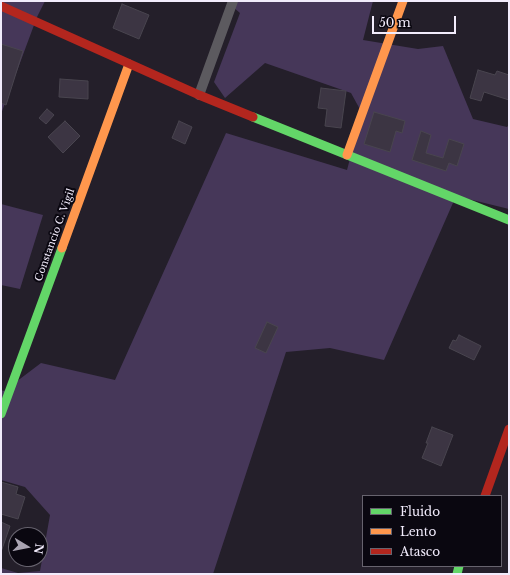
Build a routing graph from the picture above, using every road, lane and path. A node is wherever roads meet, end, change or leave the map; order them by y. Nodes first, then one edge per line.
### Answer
1 (233, 1) edge
2 (403, 1) edge
3 (1, 6) edge
4 (129, 64) junction
5 (199, 95) junction
6 (347, 155) junction
7 (509, 220) edge
8 (1, 414) edge
9 (509, 429) edge
10 (485, 495) edge

1 - 5 street
2 - 6 street
3 - 4 street
4 - 5 street
4 - 8 street, Constancio C. Vigil
5 - 6 street
6 - 7 street
9 - 10 street

